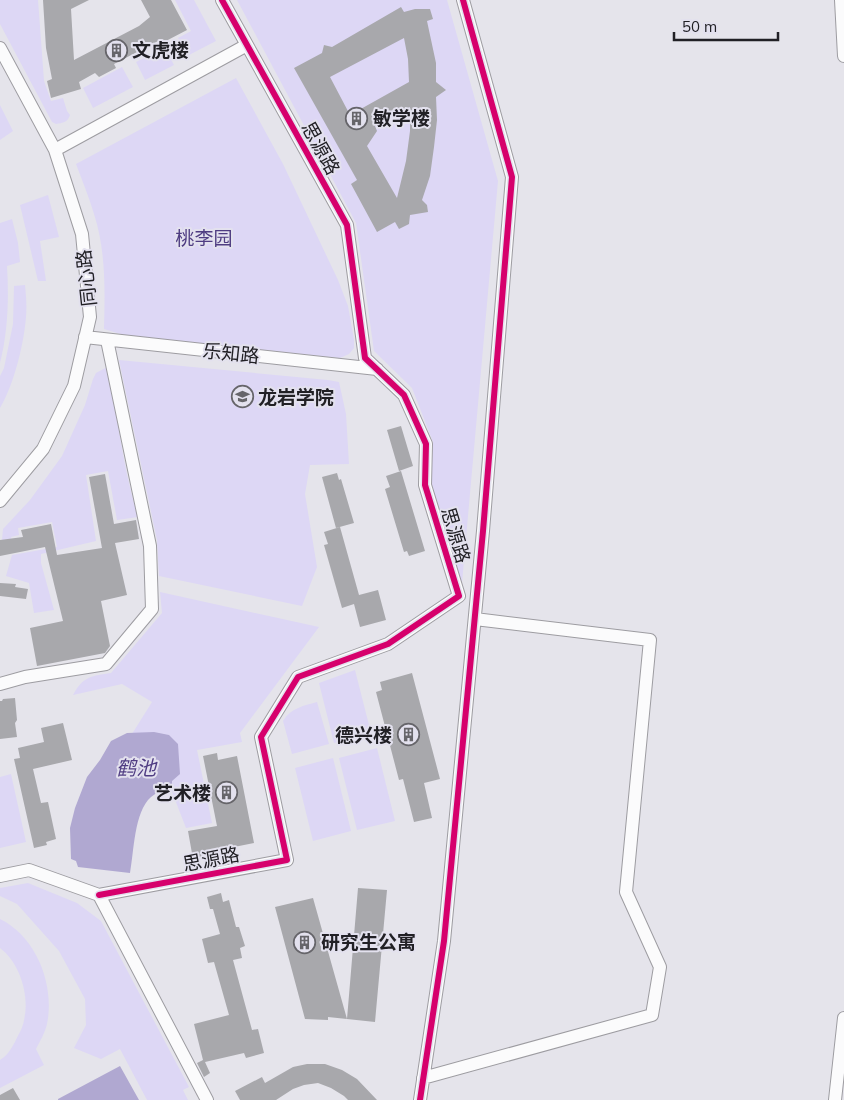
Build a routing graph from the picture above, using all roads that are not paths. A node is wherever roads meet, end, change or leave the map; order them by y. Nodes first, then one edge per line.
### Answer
1 (222, 0) edge
2 (463, 0) edge
3 (841, 0) edge
4 (247, 45) junction
5 (0, 48) edge
6 (844, 56) edge
7 (56, 150) junction
8 (85, 337) junction
9 (107, 340) junction
10 (377, 369) junction
11 (0, 500) edge
12 (475, 619) junction
13 (0, 684) edge
14 (0, 876) edge
15 (99, 896) junction
16 (844, 1020) edge
17 (423, 1078) junction
18 (207, 1100) edge
19 (420, 1100) edge
20 (834, 1100) edge

1 - 4 street, 思源路
2 - 12 street
3 - 6 street
4 - 7 street
4 - 10 street, 思源路
5 - 7 street, 同心路
7 - 8 street, 同心路
8 - 9 street, 乐知路
8 - 11 street, 同心路
9 - 10 street, 乐知路
9 - 13 street
10 - 15 street, 思源路
12 - 17 street
12 - 17 street
14 - 15 street
15 - 18 street
16 - 20 street
17 - 19 street

